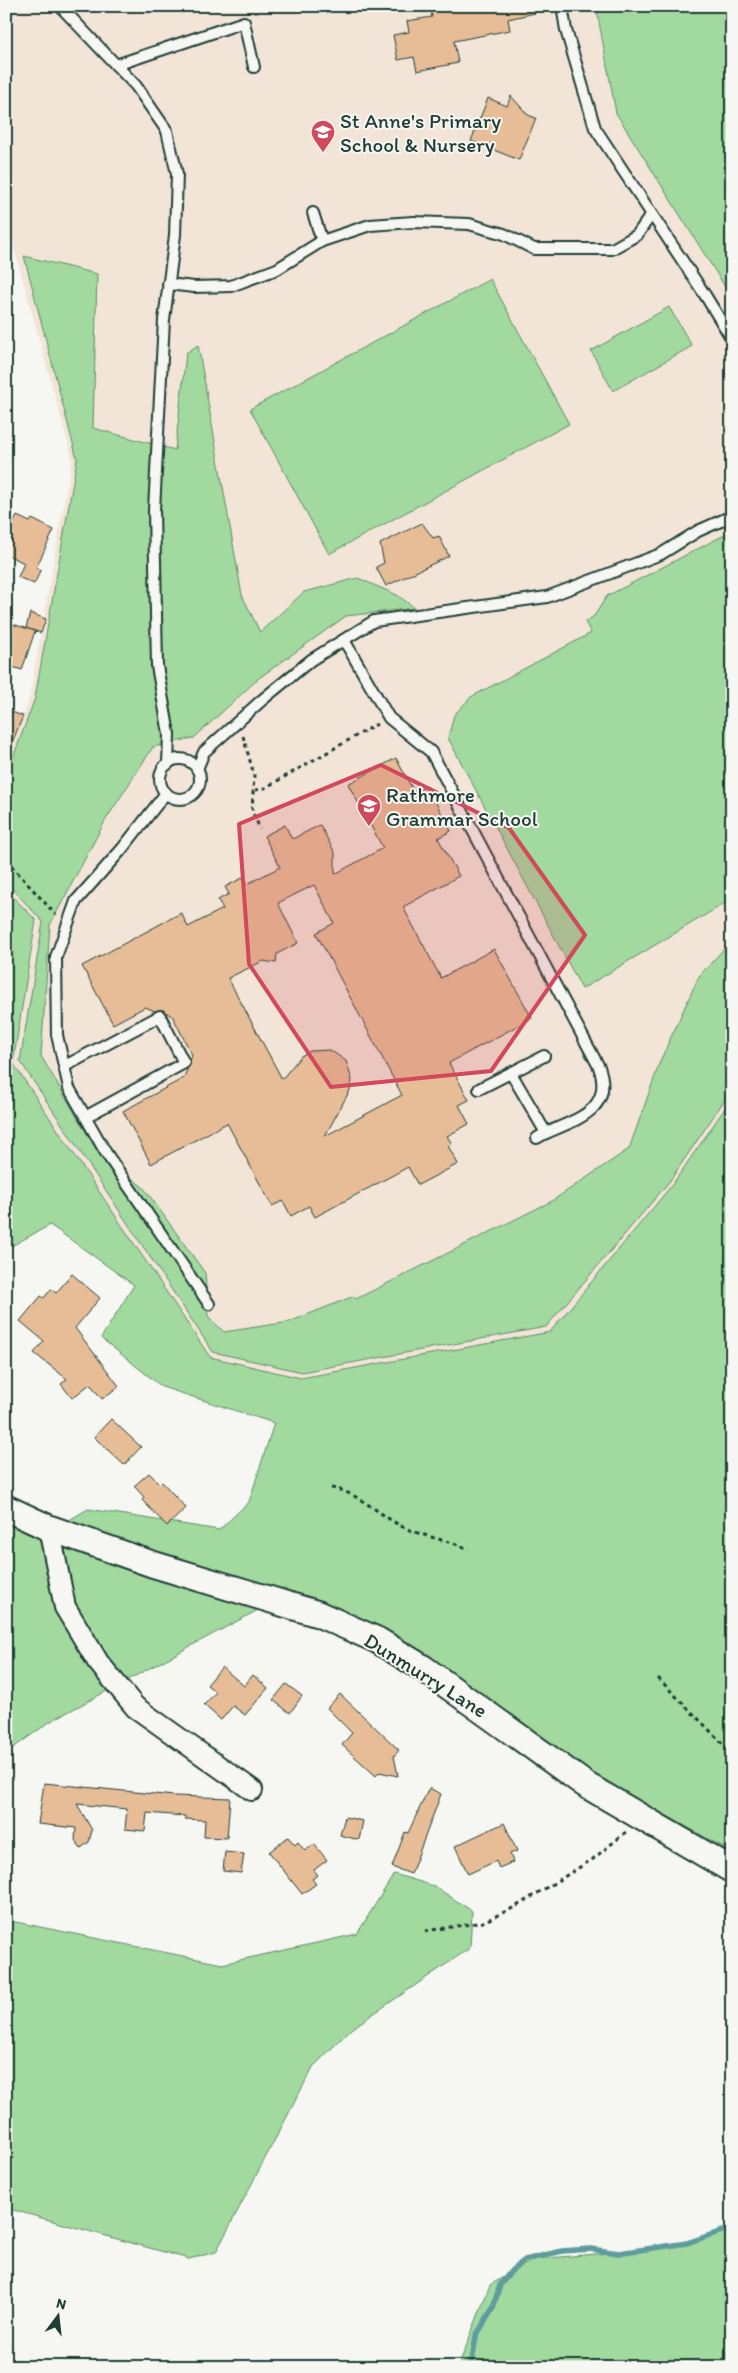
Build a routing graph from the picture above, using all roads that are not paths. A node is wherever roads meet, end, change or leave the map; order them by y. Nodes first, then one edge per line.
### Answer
1 (60, 6) edge
2 (562, 6) edge
3 (116, 65) junction
4 (254, 67) dead end
5 (313, 213) dead end
6 (651, 215) junction
7 (322, 241) junction
8 (168, 284) junction
9 (732, 339) edge
10 (732, 516) edge
11 (344, 640) junction
12 (168, 764) junction
13 (197, 769) junction
14 (166, 793) junction
15 (544, 1056) dead end
16 (65, 1066) junction
17 (511, 1073) junction
18 (479, 1089) dead end
19 (86, 1116) junction
20 (210, 1304) dead end
21 (6, 1508) edge
22 (49, 1528) junction
23 (252, 1790) dead end
24 (732, 1870) edge

1 - 3 lane
2 - 6 lane
3 - 4 lane
3 - 8 lane
5 - 7 lane
6 - 7 lane
6 - 9 lane
7 - 8 lane
8 - 12 lane
10 - 11 lane
11 - 13 lane
11 - 17 lane
12 - 13 lane
12 - 14 lane
13 - 14 lane
14 - 16 lane
15 - 17 lane
16 - 19 lane
16 - 19 lane
17 - 18 lane
19 - 20 lane
21 - 22 street, Dunmurry Lane
22 - 23 street
22 - 24 street, Dunmurry Lane

